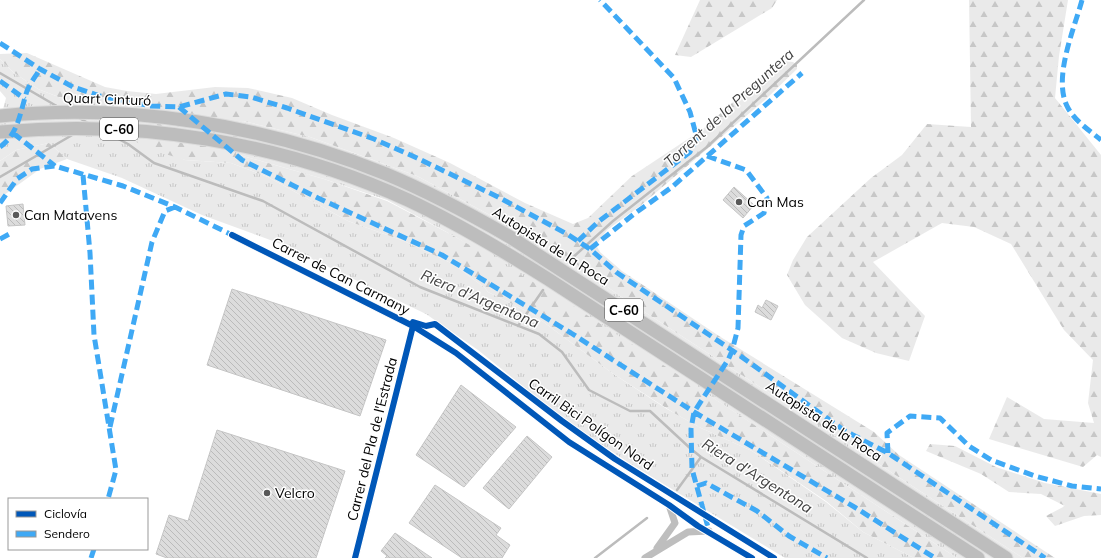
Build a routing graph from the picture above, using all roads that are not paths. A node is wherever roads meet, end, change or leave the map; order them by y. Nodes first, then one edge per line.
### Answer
1 (0, 116) edge
2 (212, 125) joint
3 (0, 132) edge
4 (232, 235) dead end
5 (413, 326) junction
6 (668, 504) junction
7 (709, 531) junction
8 (656, 550) junction
9 (355, 558) edge
10 (645, 558) edge
11 (752, 558) edge
12 (978, 558) edge
13 (1006, 558) edge

1 - 2 highway, Quart Cinturó / C-60
2 - 13 highway, Autopista de la Roca / C-60
3 - 12 highway, Autopista de la Roca / C-60
4 - 5 street, Carrer de Can Carmany
5 - 6 street, Carrer de Can Carmany
5 - 9 street, Carrer del Pla de l'Estrada
6 - 7 street, Carrer de Can Carmany
6 - 8 street
7 - 8 street
7 - 11 street, Carrer de Can Carmany
8 - 10 street

